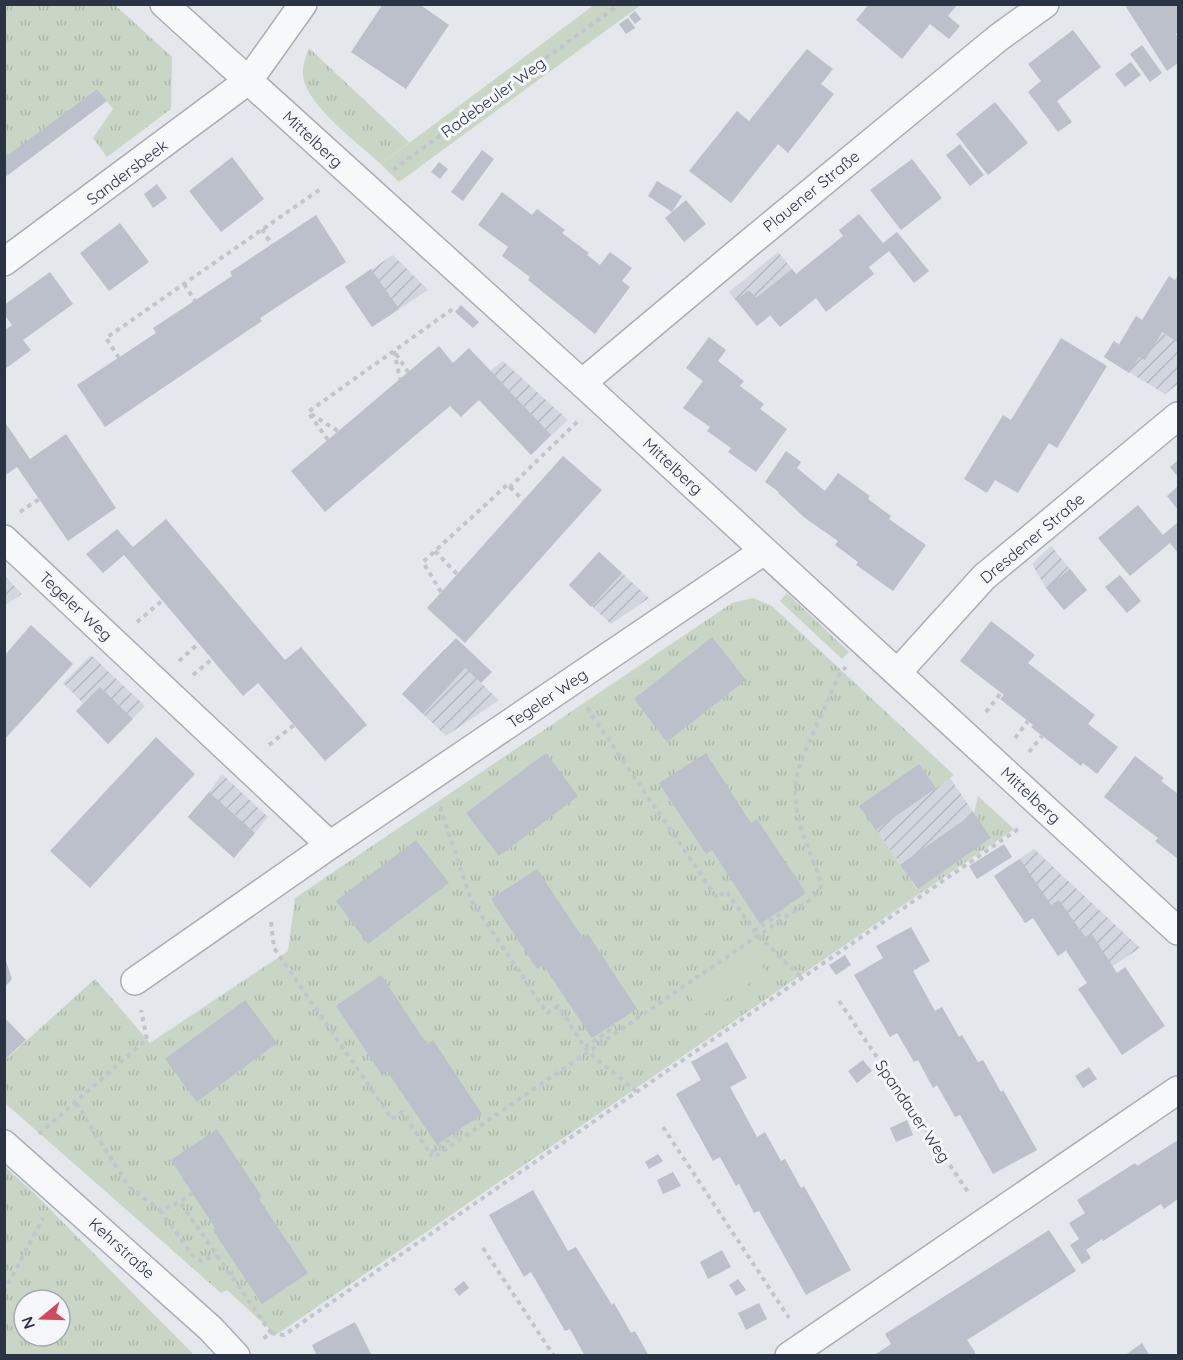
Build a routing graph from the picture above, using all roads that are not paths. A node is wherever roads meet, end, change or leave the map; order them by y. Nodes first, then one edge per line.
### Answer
1 (164, 4) edge
2 (303, 4) edge
3 (1045, 4) edge
4 (249, 80) junction
5 (4, 262) edge
6 (591, 392) junction
7 (1179, 416) edge
8 (4, 539) edge
9 (764, 551) junction
10 (898, 672) junction
11 (330, 845) junction
12 (1179, 931) edge
13 (135, 981) road end
14 (1179, 1090) edge
15 (4, 1144) edge
16 (245, 1350) edge
17 (797, 1350) edge

1 - 4 street, Mittelberg
2 - 4 street, Sandersbeek
3 - 6 street, Plauener Straße
4 - 5 street, Sandersbeek
4 - 6 street, Mittelberg
6 - 9 street, Mittelberg
7 - 10 street, Dresdener Straße
8 - 11 street, Tegeler Weg
9 - 10 street, Mittelberg
9 - 11 street, Tegeler Weg
10 - 12 street, Mittelberg
11 - 13 street, Tegeler Weg
14 - 17 street
15 - 16 street, Kehrstraße

